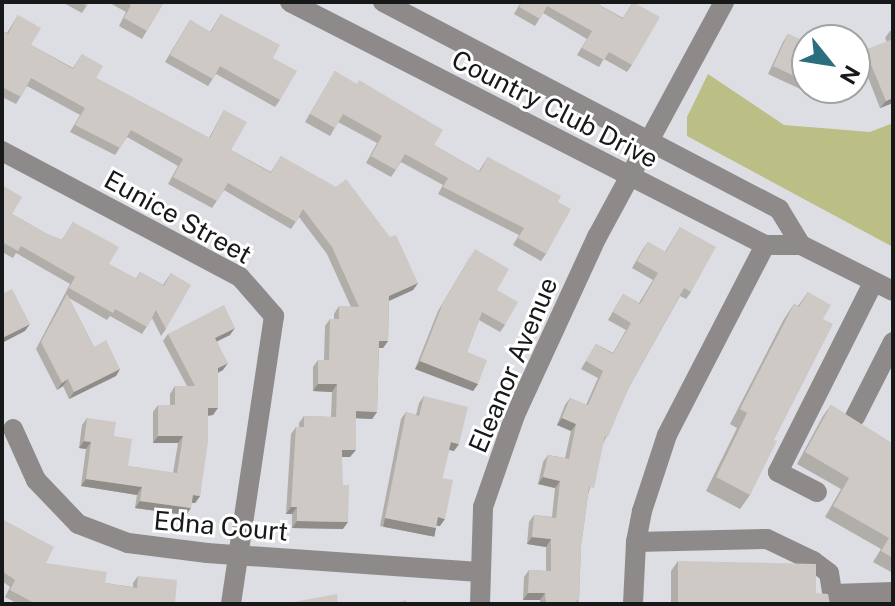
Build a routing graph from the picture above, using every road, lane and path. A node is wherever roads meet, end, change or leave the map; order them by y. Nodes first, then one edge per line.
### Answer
1 (290, 2) edge
2 (383, 2) edge
3 (724, 2) edge
4 (652, 141) junction
5 (2, 151) edge
6 (636, 169) junction
7 (765, 245) junction
8 (801, 245) junction
9 (873, 283) junction
10 (893, 291) edge
11 (893, 342) edge
12 (855, 417) edge
13 (13, 429) dead end
14 (817, 492) dead end
15 (636, 542) junction
16 (241, 555) junction
17 (479, 572) junction
18 (893, 592) edge
19 (834, 599) edge
20 (231, 604) edge
21 (480, 604) edge
22 (633, 604) edge

1 - 6 street, Country Club Drive
2 - 4 street, Country Club Drive
3 - 4 street, Eleanor Avenue
4 - 6 street, Eleanor Avenue
4 - 8 street, Country Club Drive
5 - 16 street, Eunice Street
6 - 7 street, Country Club Drive
6 - 17 street, Eleanor Avenue
7 - 8 street, Country Club Drive
7 - 15 street
8 - 9 street, Country Club Drive
9 - 10 street, Country Club Drive
9 - 14 street
11 - 12 street
13 - 16 street, Edna Court
15 - 19 street
15 - 22 street
16 - 17 street, Edna Court
16 - 20 street, Eunice Street
17 - 21 street, Eleanor Avenue
18 - 19 street

